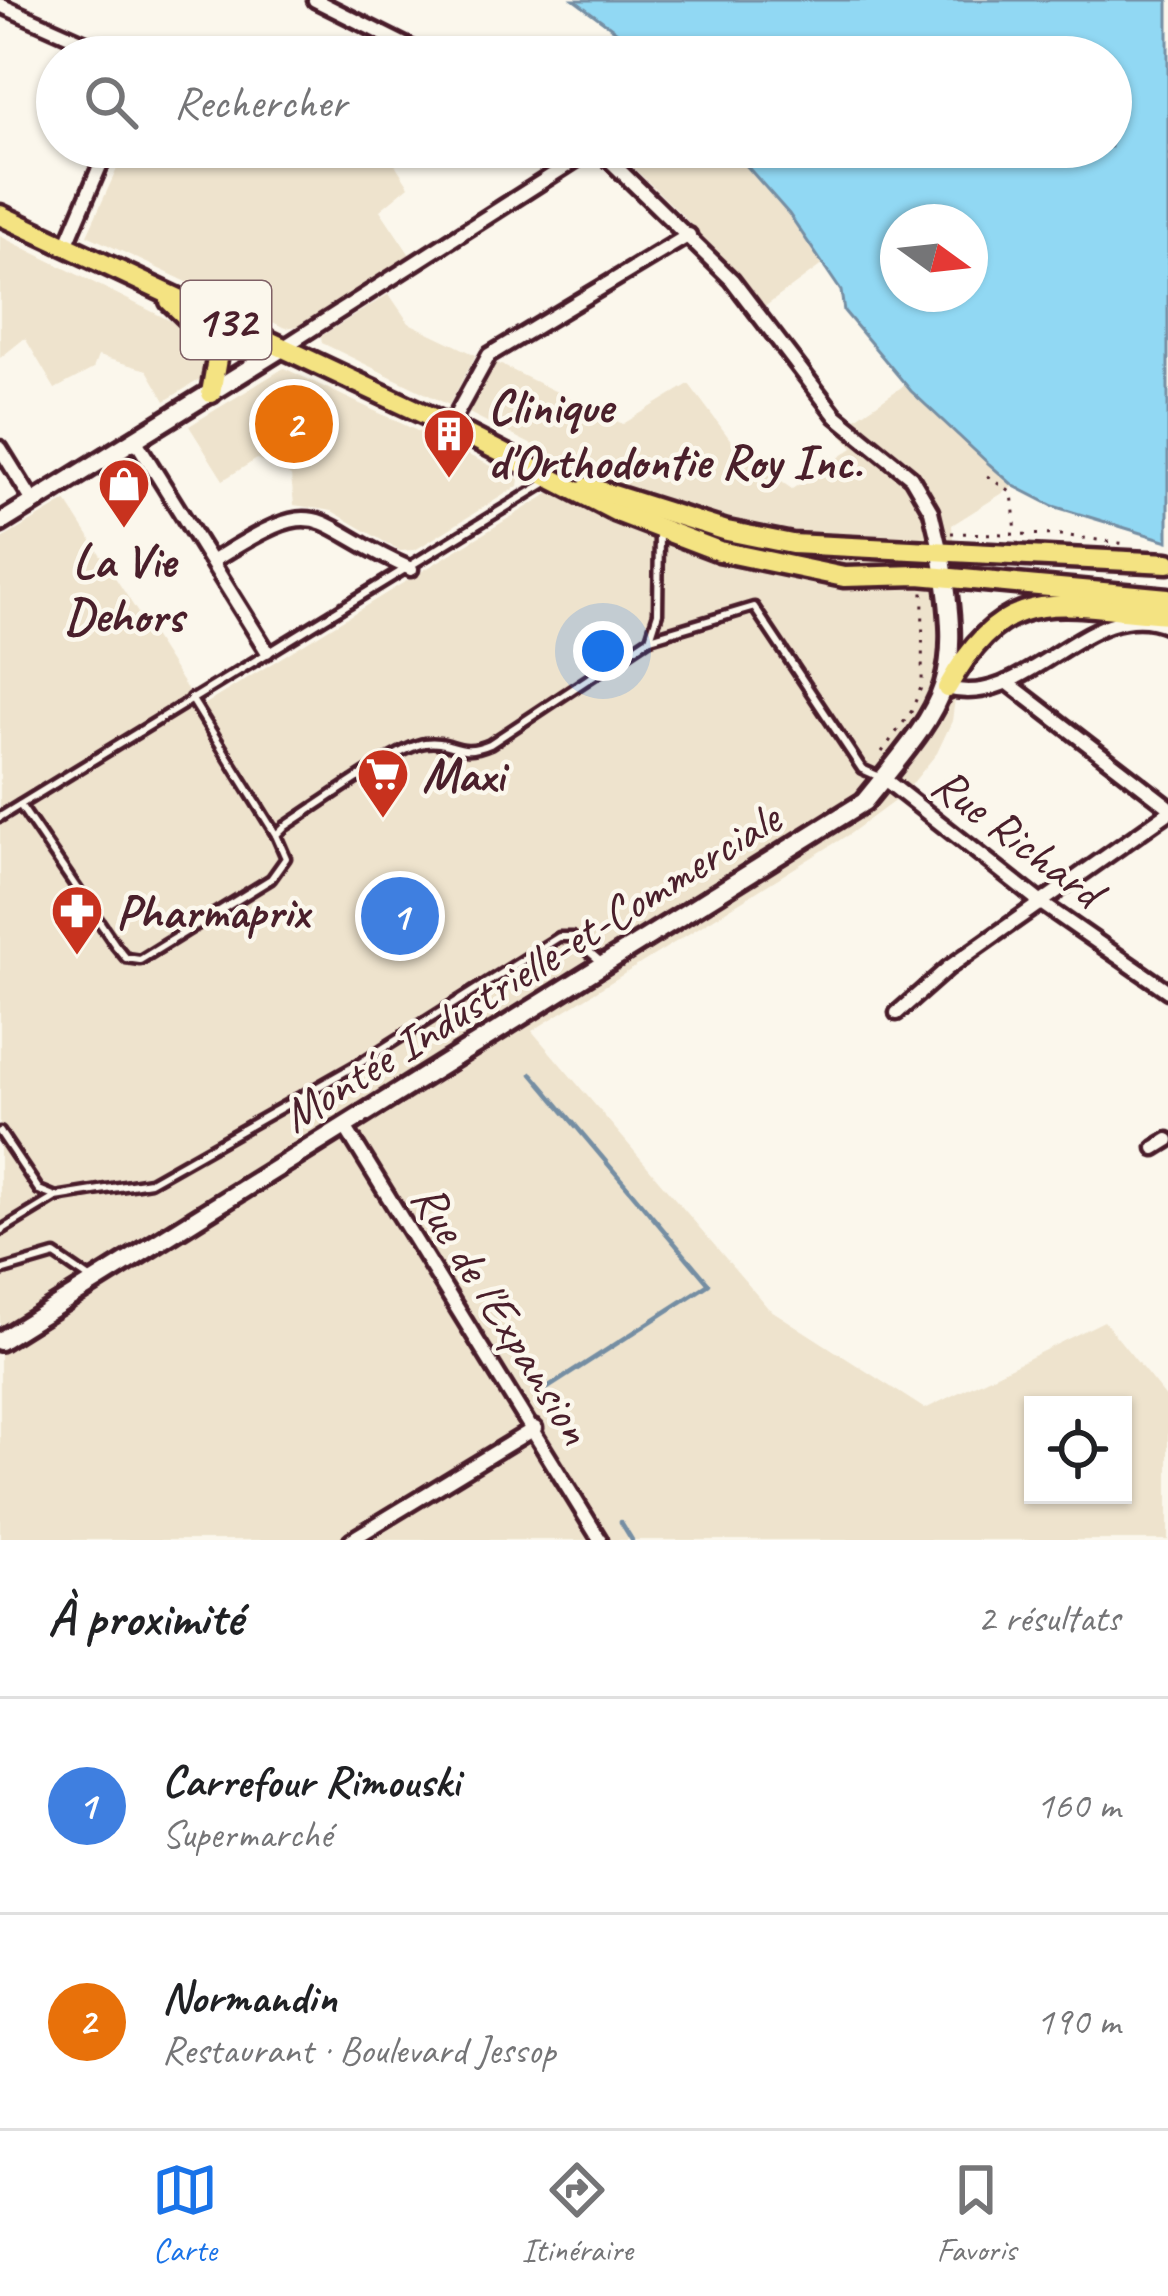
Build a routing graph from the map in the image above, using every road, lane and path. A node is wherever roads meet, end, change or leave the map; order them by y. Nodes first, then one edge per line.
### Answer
1 (315, 0) edge
2 (0, 5) edge
3 (70, 36) edge
4 (387, 36) edge
5 (99, 168) edge
6 (563, 168) edge
7 (618, 168) edge
8 (0, 215) edge
9 (689, 235) junction
10 (66, 246) junction
11 (153, 286) junction
12 (284, 347) junction
13 (211, 393) junction
14 (450, 426) junction
15 (136, 440) junction
16 (0, 448) edge
17 (987, 476) dead end
18 (555, 477) junction
19 (34, 503) junction
20 (0, 523) edge
21 (659, 529) junction
22 (960, 533) dead end
23 (1016, 535) junction
24 (1134, 545) dead end
25 (940, 553) junction
26 (213, 561) junction
27 (1168, 563) edge
28 (411, 569) junction
29 (945, 578) junction
30 (1168, 598) edge
31 (923, 614) dead end
32 (1168, 614) edge
33 (1168, 626) edge
34 (650, 638) junction
35 (267, 651) junction
36 (1007, 682) junction
37 (947, 688) junction
38 (191, 698) junction
39 (883, 778) junction
40 (20, 805) junction
41 (1168, 809) edge
42 (0, 817) edge
43 (276, 835) junction
44 (1044, 905) junction
45 (606, 966) junction
46 (1168, 991) edge
47 (896, 1012) dead end
48 (344, 1125) junction
49 (0, 1132) edge
50 (56, 1197) junction
51 (0, 1231) edge
52 (0, 1271) edge
53 (95, 1283) junction
54 (0, 1341) edge
55 (535, 1429) junction
56 (351, 1540) edge
57 (600, 1540) edge

1 - 4 street
2 - 3 street
5 - 10 street
6 - 12 street
7 - 9 street
8 - 10 main road, 132
9 - 14 street
9 - 25 street
10 - 11 main road, 132
11 - 12 main road, 132
11 - 13 main road
12 - 13 main road
12 - 14 main road, 132
13 - 15 main road
14 - 18 main road, 132
15 - 19 main road
15 - 26 street
16 - 19 street
17 - 23 path
18 - 21 main road, 132
18 - 25 main road, 132
18 - 28 lane
19 - 20 main road
21 - 29 main road, 132
21 - 34 lane
22 - 23 path
23 - 24 path
25 - 27 main road, 132
25 - 29 main road, Montée Industrielle-et-Commerciale
26 - 28 street
26 - 35 street
28 - 35 lane
29 - 30 main road, 132
29 - 37 main road, Montée Industrielle-et-Commerciale
31 - 39 path
32 - 37 main road
33 - 36 street
34 - 39 lane
34 - 43 lane
35 - 38 lane
36 - 37 street
36 - 41 street
37 - 39 main road, Montée Industrielle-et-Commerciale
38 - 40 lane
38 - 43 lane
39 - 44 street, Rue Richard
39 - 45 main road, Montée Industrielle-et-Commerciale
40 - 42 lane
40 - 43 lane
41 - 44 street
44 - 46 street, Rue Richard
44 - 47 street
45 - 48 main road, Montée Industrielle-et-Commerciale
45 - 50 lane
48 - 53 main road, Montée Industrielle-et-Commerciale
48 - 55 street, Rue de l'Expansion
49 - 50 lane
50 - 51 lane
52 - 53 lane
53 - 54 main road, Montée Industrielle-et-Commerciale
55 - 56 street
55 - 57 street, Rue de l'Expansion

